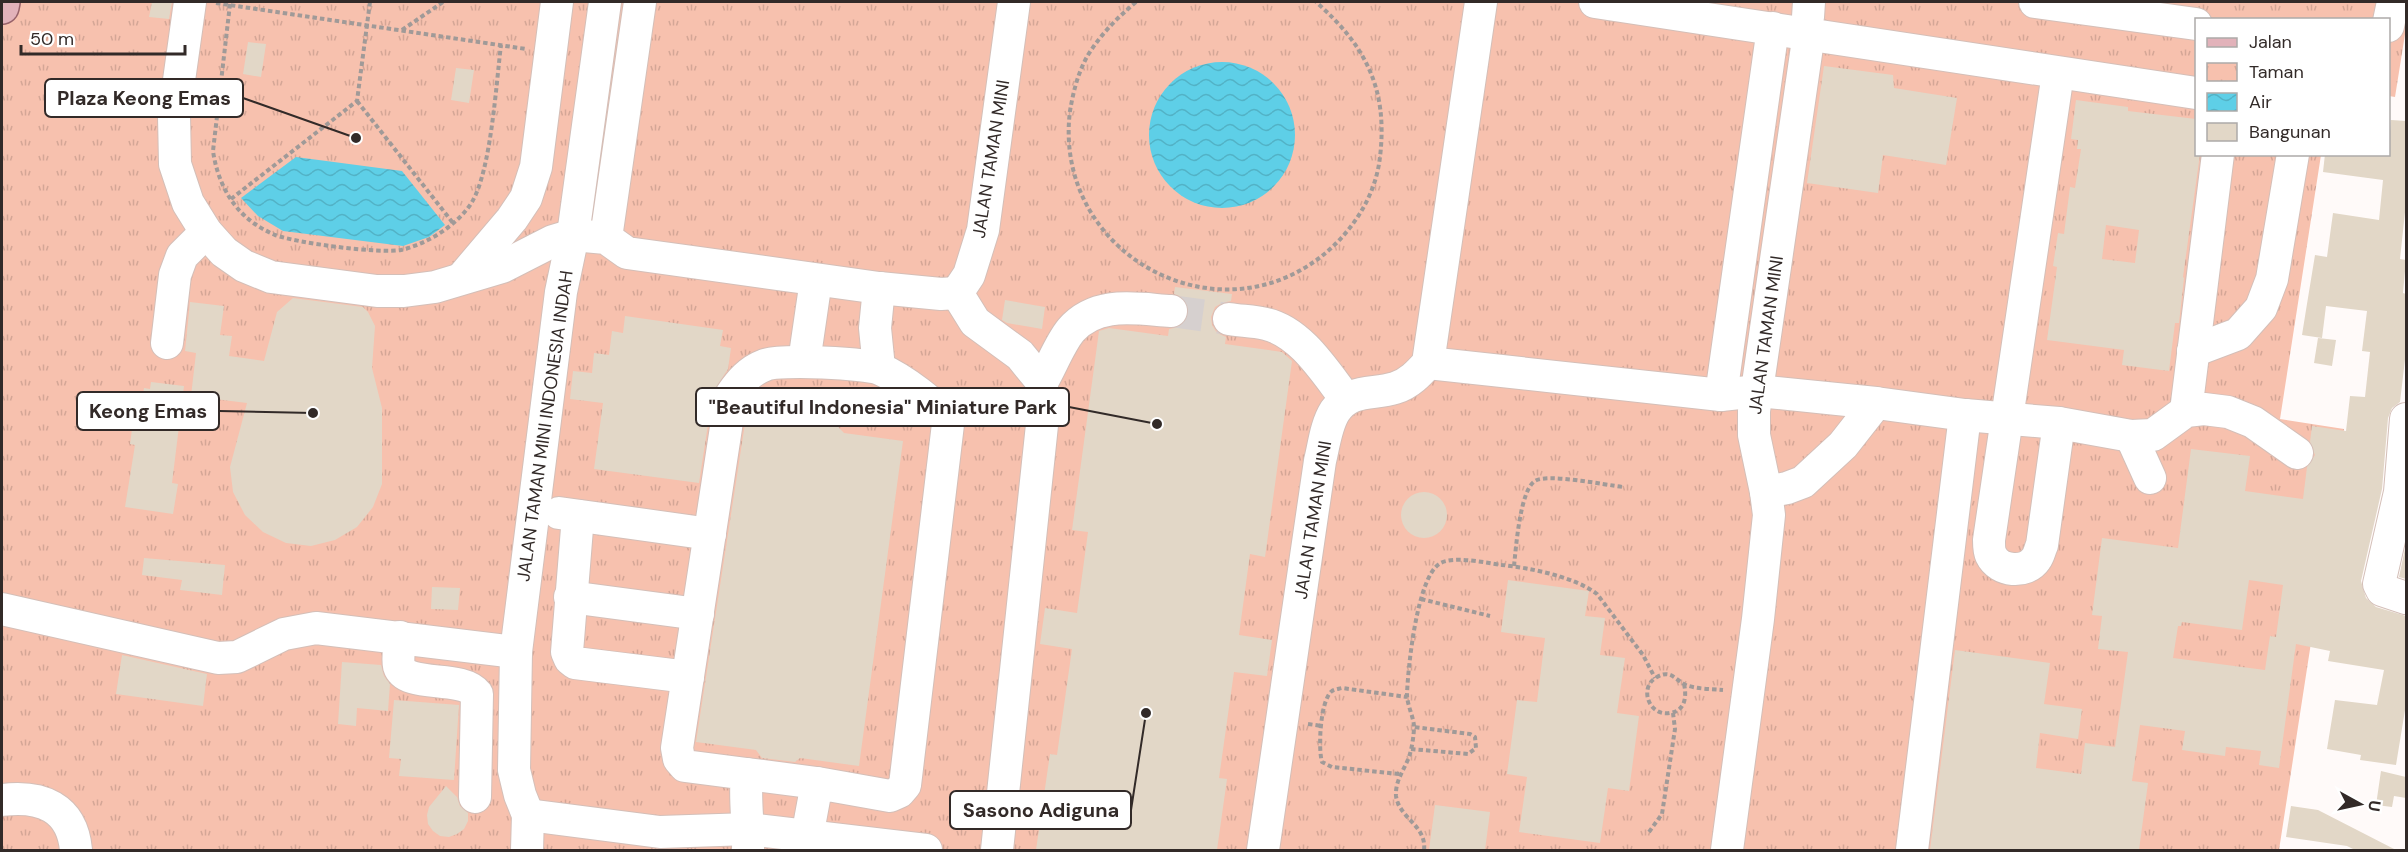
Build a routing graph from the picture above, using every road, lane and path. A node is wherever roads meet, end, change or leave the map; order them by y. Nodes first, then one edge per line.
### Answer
1 (3, 2) edge
2 (190, 2) edge
3 (208, 2) edge
4 (370, 2) edge
5 (443, 2) edge
6 (557, 2) edge
7 (605, 2) edge
8 (640, 2) edge
9 (1014, 2) edge
10 (1136, 2) edge
11 (1316, 2) edge
12 (1481, 2) edge
13 (1595, 2) edge
14 (2034, 2) edge
15 (2393, 2) edge
16 (230, 4) junction
17 (2, 7) edge
18 (1808, 17) edge
19 (2390, 18) edge
20 (2195, 24) edge
21 (367, 27) junction
22 (1773, 28) junction
23 (401, 31) junction
24 (501, 45) junction
25 (551, 52) junction
26 (2058, 73) junction
27 (2195, 93) edge
28 (357, 101) junction
29 (2218, 156) edge
30 (2293, 156) edge
31 (231, 199) junction
32 (453, 223) junction
33 (206, 232) junction
34 (573, 236) junction
35 (606, 238) junction
36 (462, 278) junction
37 (816, 280) junction
38 (879, 288) junction
39 (957, 293) junction
40 (1171, 311) tunnel mouth
41 (1228, 319) tunnel mouth
42 (167, 343) dead end
43 (2193, 351) junction
44 (804, 362) junction
45 (1428, 363) junction
46 (879, 368) junction
47 (1042, 382) junction
48 (1758, 391) junction
49 (1721, 395) junction
50 (1346, 399) junction
51 (1876, 403) junction
52 (2186, 411) junction
53 (1965, 415) junction
54 (2006, 418) junction
55 (2406, 419) edge
56 (2060, 423) junction
57 (2131, 436) junction
58 (2297, 453) dead end
59 (2150, 478) dead end
60 (1623, 488) dead end
61 (1766, 492) junction
62 (534, 510) junction
63 (578, 516) junction
64 (710, 534) junction
65 (1514, 566) junction
66 (570, 597) junction
67 (2406, 598) edge
68 (1421, 599) junction
69 (2, 609) edge
70 (698, 614) junction
71 (1490, 616) dead end
72 (400, 637) junction
73 (516, 652) junction
74 (688, 677) junction
75 (1655, 678) junction
76 (1684, 684) junction
77 (1749, 694) junction
78 (1407, 698) junction
79 (1673, 713) junction
80 (1414, 727) junction
81 (1411, 749) junction
82 (747, 774) junction
83 (1399, 774) junction
84 (817, 783) junction
85 (476, 797) dead end
86 (2, 800) edge
87 (528, 815) junction
88 (1649, 832) dead end
89 (807, 837) junction
90 (749, 840) edge
91 (76, 850) edge
92 (527, 850) edge
93 (926, 850) edge
94 (997, 850) edge
95 (1263, 850) edge
96 (1424, 850) edge
97 (1727, 850) edge
98 (1912, 850) edge

1 - 17 main road
2 - 33 street
3 - 16 path
4 - 21 path
5 - 23 path
6 - 25 street
7 - 34 street, JALAN TAMAN MINI INDONESIA INDAH
8 - 35 street
9 - 39 street, JALAN TAMAN MINI
10 - 11 path
12 - 45 street
13 - 22 street
14 - 20 street
15 - 19 street
16 - 21 path
16 - 31 path
18 - 22 street
18 - 26 street
18 - 48 street, JALAN TAMAN MINI
21 - 23 path
21 - 28 path
22 - 49 street
23 - 24 path
24 - 25 path
24 - 32 path
25 - 36 street
26 - 27 street
26 - 54 street
28 - 31 path
28 - 32 path
29 - 43 street
30 - 43 street
31 - 32 path
33 - 36 street
33 - 42 street
34 - 35 street
34 - 36 street
34 - 62 street, JALAN TAMAN MINI INDONESIA INDAH
35 - 37 street
37 - 38 street
37 - 44 street
38 - 39 street
38 - 46 street
39 - 47 street
40 - 47 street
41 - 50 street
43 - 52 street
44 - 46 street
44 - 64 street
45 - 49 street
45 - 50 street
46 - 84 street
47 - 94 street
48 - 49 street
48 - 51 street
48 - 61 street, JALAN TAMAN MINI
50 - 95 street, JALAN TAMAN MINI
51 - 53 street
51 - 61 street
52 - 57 street
52 - 58 street
53 - 54 street
53 - 98 street
54 - 56 street
54 - 56 street
55 - 67 street
56 - 57 street
57 - 59 street
60 - 65 path
61 - 77 street, JALAN TAMAN MINI
62 - 63 street
62 - 73 street, JALAN TAMAN MINI INDONESIA INDAH
63 - 64 street
63 - 66 street
64 - 70 street
65 - 68 path
65 - 75 path
66 - 70 street
66 - 74 street
68 - 71 path
68 - 78 path
69 - 72 street
70 - 74 street
72 - 73 street
72 - 85 street
73 - 87 street, JALAN TAMAN MINI INDONESIA INDAH
74 - 82 street
75 - 76 path
75 - 79 path
76 - 77 path
76 - 79 path
77 - 97 street, JALAN TAMAN MINI
78 - 80 path
78 - 83 path
79 - 88 path
80 - 81 path
80 - 81 path
81 - 83 path
82 - 84 street
82 - 90 street
83 - 96 path
84 - 89 street
86 - 91 street
87 - 90 street
87 - 92 street, JALAN TAMAN MINI INDONESIA INDAH
89 - 90 street
89 - 93 street

